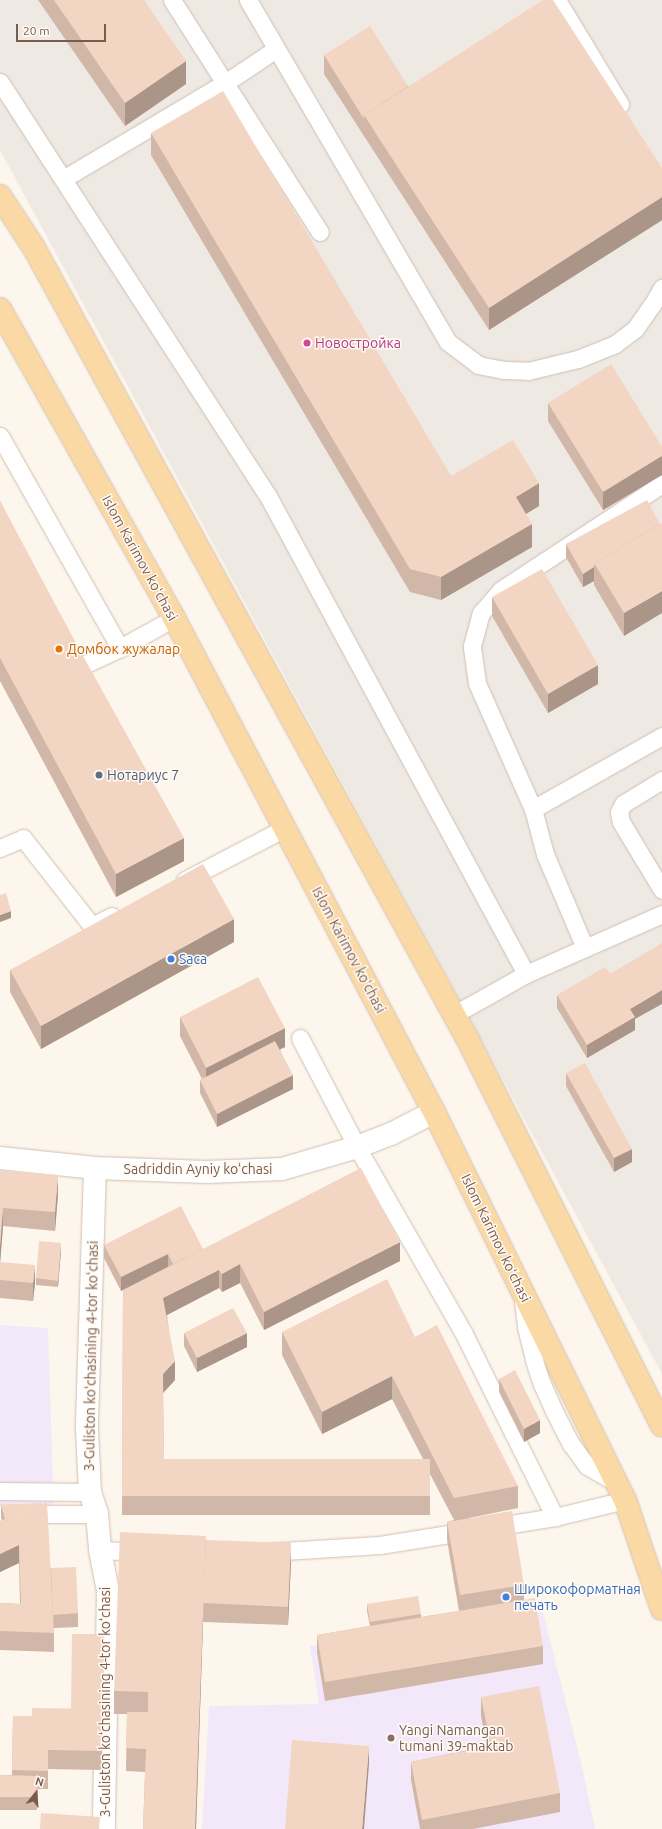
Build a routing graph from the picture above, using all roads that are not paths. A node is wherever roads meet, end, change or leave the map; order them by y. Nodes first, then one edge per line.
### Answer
1 (172, 0) edge
2 (248, 0) edge
3 (557, 0) edge
4 (276, 49) junction
5 (0, 82) edge
6 (224, 83) junction
7 (630, 120) edge
8 (63, 179) junction
9 (0, 196) edge
10 (320, 232) dead end
11 (662, 288) edge
12 (0, 309) edge
13 (0, 436) edge
14 (662, 484) edge
15 (174, 618) junction
16 (120, 648) junction
17 (77, 668) edge
18 (662, 736) edge
19 (662, 780) edge
20 (533, 809) junction
21 (285, 828) junction
22 (0, 848) edge
23 (168, 888) edge
24 (662, 890) edge
25 (126, 909) edge
26 (662, 914) edge
27 (585, 948) junction
28 (526, 974) junction
29 (453, 1015) junction
30 (300, 1038) dead end
31 (434, 1112) junction
32 (357, 1147) junction
33 (0, 1158) edge
34 (95, 1168) junction
35 (662, 1425) edge
36 (0, 1491) edge
37 (90, 1492) junction
38 (621, 1492) junction
39 (0, 1514) edge
40 (97, 1514) junction
41 (555, 1517) junction
42 (100, 1550) junction
43 (253, 1552) edge
44 (161, 1553) edge
45 (662, 1608) edge
46 (104, 1829) edge

1 - 6 lane
2 - 4 lane
3 - 7 lane
4 - 6 lane
4 - 11 lane
5 - 8 lane
6 - 8 lane
6 - 10 lane
8 - 28 lane
9 - 29 main road
12 - 15 main road, Islom Karimov koʻchasi
13 - 16 lane
14 - 20 lane
15 - 16 lane
15 - 21 main road, Islom Karimov koʻchasi
16 - 17 lane
18 - 20 lane
19 - 24 lane
20 - 27 lane
21 - 23 lane
21 - 31 main road, Islom Karimov koʻchasi
22 - 25 lane
26 - 27 lane
27 - 28 lane
28 - 29 lane
29 - 35 main road
30 - 32 lane
31 - 32 street, Sadriddin Ayniy koʻchasi
31 - 38 main road, Islom Karimov koʻchasi
32 - 34 street, Sadriddin Ayniy koʻchasi
32 - 41 lane
33 - 34 street, Sadriddin Ayniy koʻchasi
34 - 37 street, 3-Guliston koʻchasining 4-tor koʻchasi
36 - 37 lane
37 - 40 street, 3-Guliston koʻchasining 4-tor koʻchasi
38 - 41 lane
38 - 45 main road, Islom Karimov koʻchasi
39 - 40 lane
40 - 42 street, 3-Guliston koʻchasining 4-tor koʻchasi
41 - 43 lane
42 - 44 lane
42 - 46 street, 3-Guliston koʻchasining 4-tor koʻchasi

